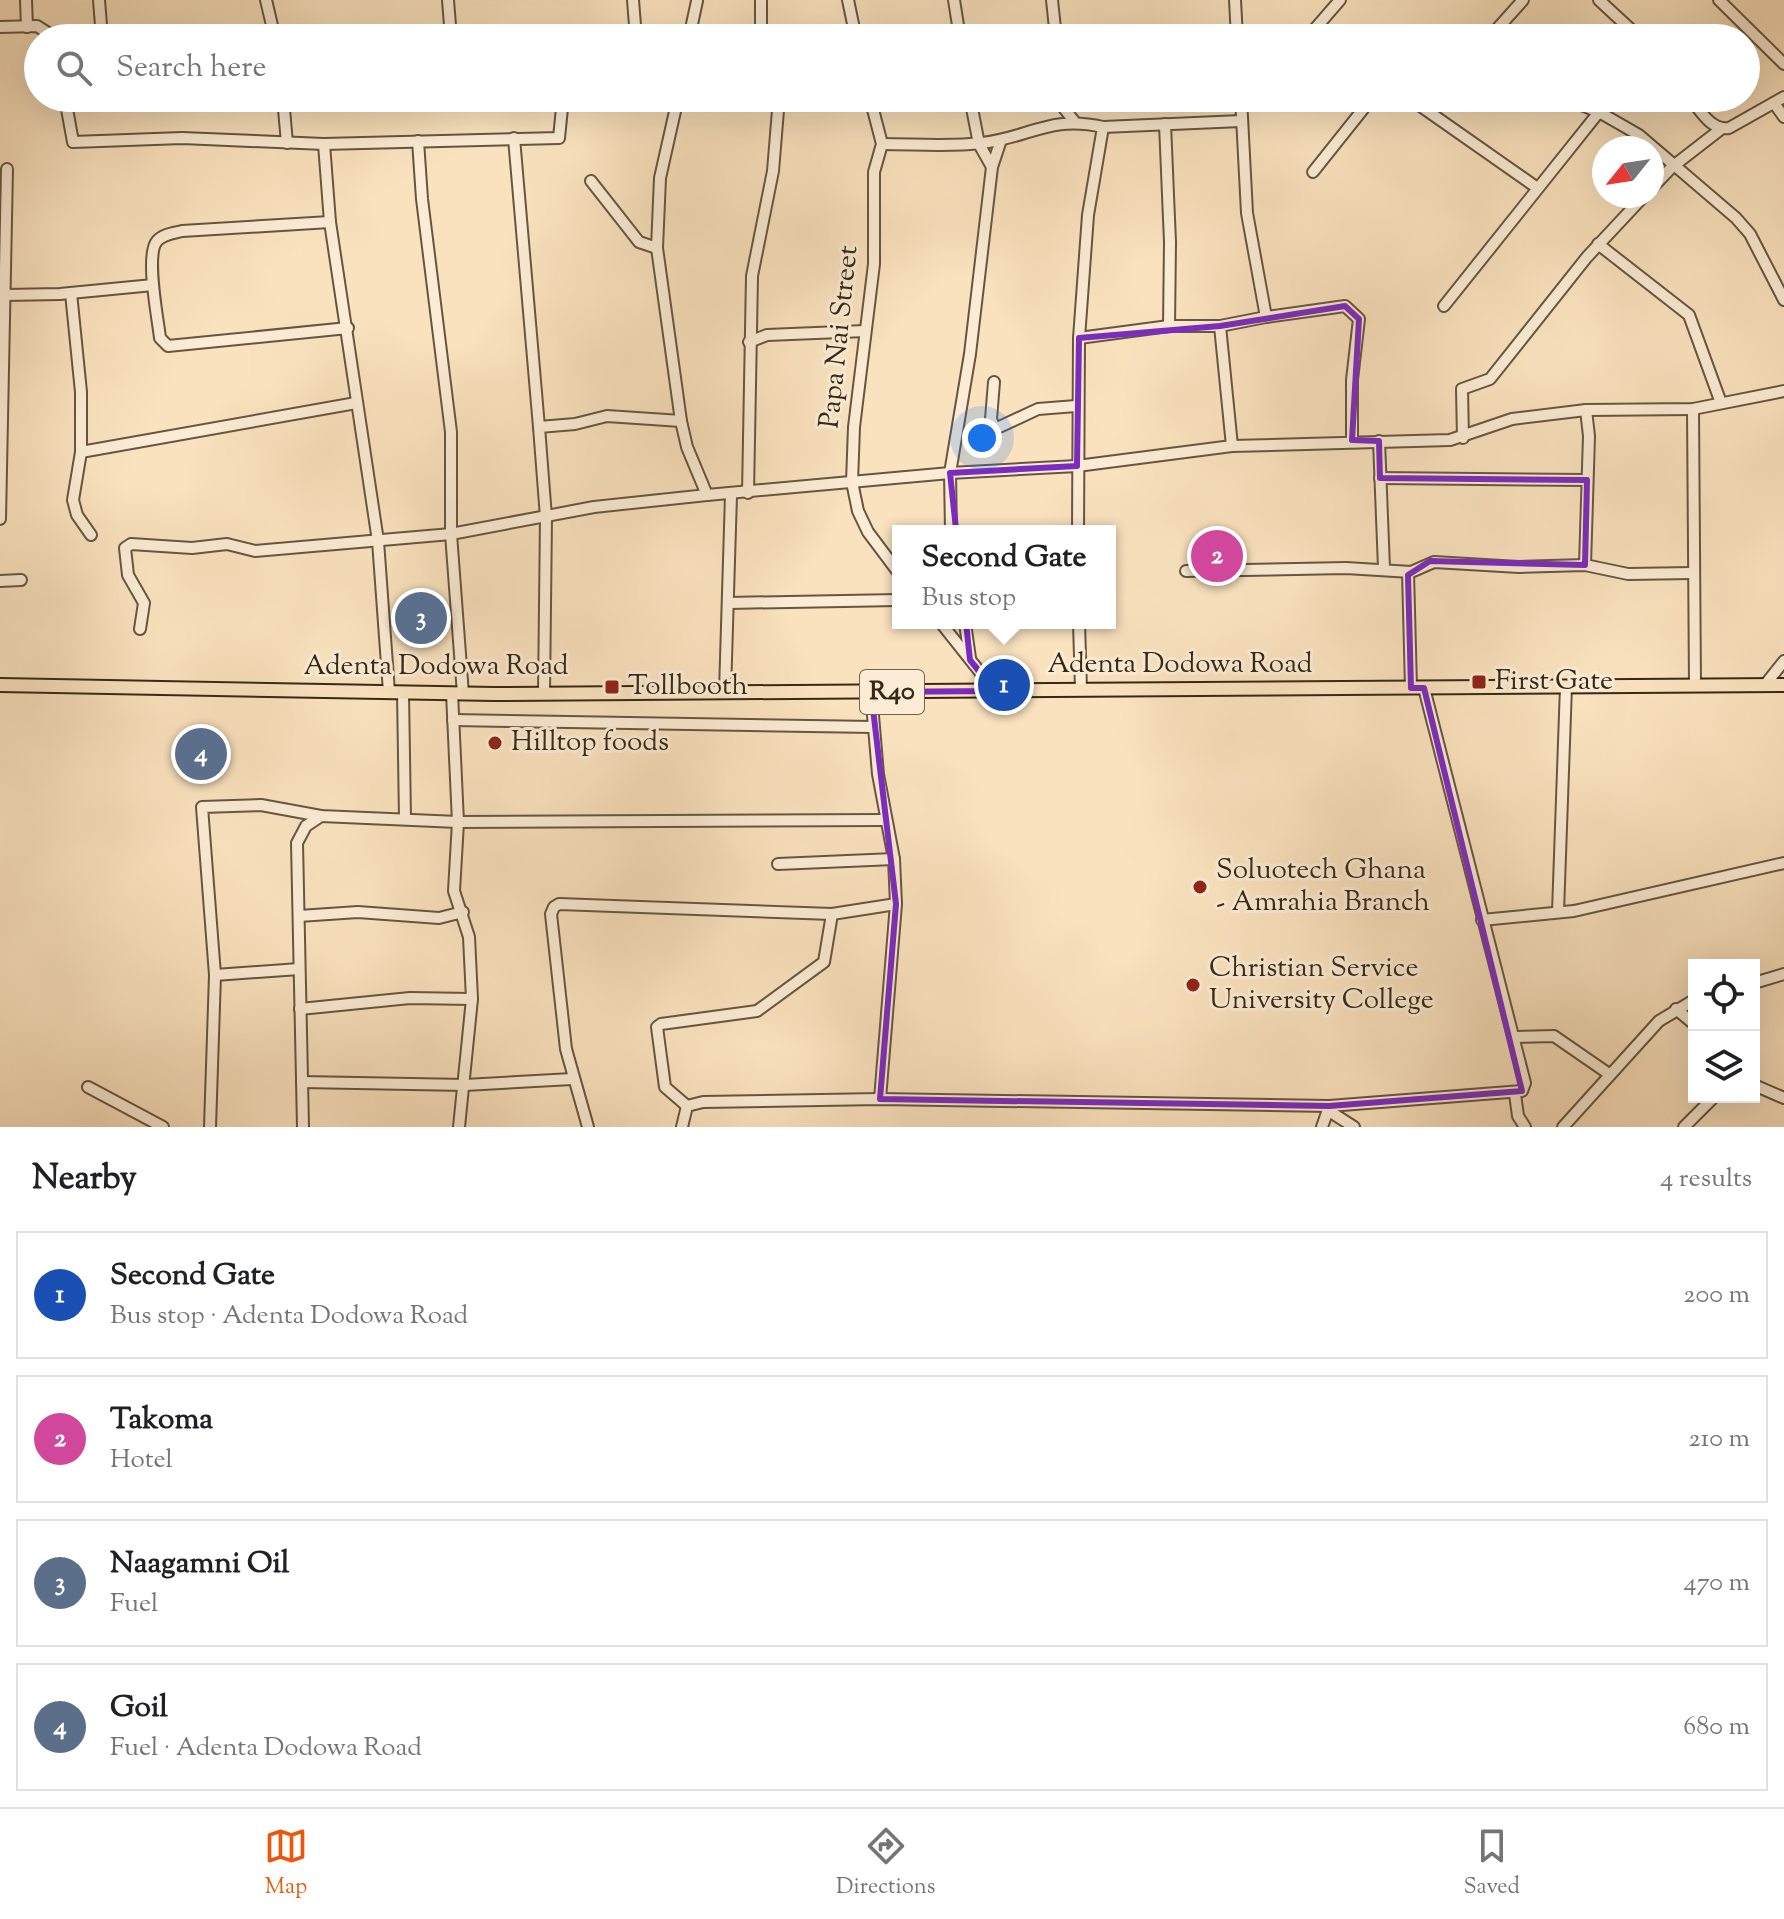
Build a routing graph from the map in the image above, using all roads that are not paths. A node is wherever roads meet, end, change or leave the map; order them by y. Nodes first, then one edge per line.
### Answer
1 (26, 0) edge
2 (99, 0) edge
3 (266, 0) edge
4 (448, 0) edge
5 (633, 0) edge
6 (761, 0) edge
7 (848, 0) edge
8 (954, 0) edge
9 (1052, 0) edge
10 (1235, 0) edge
11 (1340, 0) edge
12 (1523, 0) edge
13 (1599, 0) edge
14 (1719, 0) edge
15 (697, 1) edge
16 (1330, 5) edge
17 (27, 24) edge
18 (101, 24) edge
19 (272, 24) edge
20 (450, 24) edge
21 (635, 24) edge
22 (692, 24) edge
23 (761, 24) edge
24 (853, 24) edge
25 (958, 24) edge
26 (1055, 24) edge
27 (1236, 24) edge
28 (1317, 24) edge
29 (1502, 24) edge
30 (1625, 24) edge
31 (1743, 24) edge
32 (0, 27) edge
33 (24, 27) edge
34 (1760, 40) edge
35 (1784, 64) edge
36 (1779, 100) edge
37 (1760, 111) edge
38 (68, 112) edge
39 (284, 112) edge
40 (562, 112) edge
41 (675, 112) edge
42 (778, 112) edge
43 (874, 112) edge
44 (973, 112) edge
45 (1054, 112) edge
46 (1068, 112) edge
47 (1241, 112) edge
48 (1244, 112) edge
49 (1361, 112) edge
50 (1428, 112) edge
51 (1599, 112) joint
52 (1701, 112) edge
53 (1758, 112) edge
54 (1241, 116) junction
55 (1784, 117) edge
56 (1074, 121) junction
57 (1165, 124) junction
58 (1044, 125) junction
59 (1103, 127) junction
60 (1721, 129) junction
61 (514, 138) junction
62 (1001, 140) junction
63 (418, 141) junction
64 (287, 143) junction
65 (324, 144) junction
66 (882, 144) junction
67 (979, 144) junction
68 (992, 167) junction
69 (1672, 167) junction
70 (7, 169) dead end
71 (1313, 172) dead end
72 (1664, 175) edge
73 (591, 181) dead end
74 (1536, 187) junction
75 (1632, 208) edge
76 (330, 222) junction
77 (1598, 244) junction
78 (657, 248) junction
79 (153, 285) junction
80 (71, 293) junction
81 (4, 295) junction
82 (1784, 300) edge
83 (1444, 306) dead end
84 (1266, 317) junction
85 (750, 324) junction
86 (1169, 326) junction
87 (1220, 326) junction
88 (348, 328) junction
89 (865, 331) junction
90 (767, 335) junction
91 (1079, 338) junction
92 (749, 342) junction
93 (994, 382) dead end
94 (1784, 391) edge
95 (356, 403) junction
96 (1721, 403) junction
97 (1076, 406) junction
98 (1693, 409) junction
99 (1586, 410) junction
100 (681, 421) junction
101 (539, 427) junction
102 (1463, 438) junction
103 (1352, 440) junction
104 (1379, 441) junction
105 (1232, 446) junction
106 (81, 452) junction
107 (1077, 466) junction
108 (950, 473) junction
109 (1380, 478) junction
110 (1587, 480) junction
111 (852, 482) junction
112 (748, 493) junction
113 (707, 495) junction
114 (731, 495) junction
115 (546, 517) junction
116 (0, 519) edge
117 (951, 525) edge
118 (1078, 525) edge
119 (451, 534) junction
120 (91, 535) dead end
121 (378, 541) junction
122 (892, 564) edge
123 (1585, 565) junction
124 (1384, 568) junction
125 (1186, 571) dead end
126 (1408, 572) junction
127 (1692, 573) junction
128 (21, 580) dead end
129 (0, 581) edge
130 (892, 600) edge
131 (728, 603) junction
132 (140, 629) dead end
133 (946, 629) edge
134 (966, 629) edge
135 (1079, 629) edge
136 (970, 660) junction
137 (1784, 661) edge
138 (0, 685) edge
139 (1784, 685) edge
140 (1566, 686) junction
141 (1695, 686) junction
142 (1764, 686) junction
143 (1418, 688) junction
144 (1081, 689) junction
145 (995, 691) junction
146 (389, 692) junction
147 (403, 692) junction
148 (725, 692) junction
149 (871, 692) junction
150 (457, 693) junction
151 (544, 693) junction
152 (453, 720) junction
153 (873, 727) junction
154 (321, 816) junction
155 (405, 819) junction
156 (886, 820) junction
157 (458, 822) junction
158 (894, 859) junction
159 (1784, 863) edge
160 (778, 864) dead end
161 (896, 904) junction
162 (463, 912) junction
163 (1558, 912) junction
164 (832, 914) junction
165 (299, 916) junction
166 (1482, 920) junction
167 (299, 969) junction
168 (1784, 974) edge
169 (215, 975) junction
170 (1760, 981) edge
171 (472, 999) junction
172 (1688, 1003) edge
173 (300, 1009) junction
174 (1676, 1009) junction
175 (1688, 1019) edge
176 (1514, 1037) junction
177 (1609, 1074) junction
178 (572, 1079) junction
179 (302, 1082) junction
180 (465, 1085) junction
181 (88, 1087) dead end
182 (1760, 1088) edge
183 (1515, 1094) junction
184 (1784, 1098) edge
185 (880, 1099) junction
186 (1708, 1103) edge
187 (687, 1106) junction
188 (1329, 1108) junction
189 (161, 1126) edge
190 (210, 1127) edge
191 (303, 1127) edge
192 (459, 1127) edge
193 (588, 1127) edge
194 (682, 1127) edge
195 (1322, 1127) edge
196 (1354, 1127) edge
197 (1525, 1127) edge
198 (1563, 1127) edge
199 (1684, 1127) edge

1 - 17 street
2 - 18 street
3 - 19 street
4 - 20 street
5 - 21 street
6 - 23 street
7 - 24 street
8 - 25 street
9 - 26 street
10 - 27 street
11 - 16 street
12 - 29 street
13 - 30 street
14 - 31 street
15 - 22 street
16 - 28 street
32 - 33 street
34 - 35 street
36 - 37 street
36 - 55 street
38 - 64 street
39 - 64 street
40 - 61 street
41 - 78 street
42 - 85 street
43 - 66 street, Papa Nai Street
44 - 67 street
45 - 58 street
46 - 56 street
47 - 54 street
48 - 54 street
49 - 71 street
50 - 74 street
51 - 69 street
51 - 74 street
52 - 60 street
53 - 60 street
54 - 57 street
54 - 84 street
56 - 58 street
56 - 59 street
57 - 59 street
57 - 86 street
58 - 62 street
59 - 91 street
60 - 69 street
61 - 63 street
61 - 101 street
62 - 67 street
62 - 68 street
63 - 65 street
63 - 119 street
64 - 65 street
65 - 76 street
66 - 67 street
66 - 89 street, Papa Nai Street
67 - 68 street
68 - 108 street
69 - 72 street
69 - 82 street
70 - 81 street
73 - 78 street
74 - 83 street
75 - 77 street
76 - 79 street
76 - 88 street
77 - 96 street
77 - 102 street
78 - 100 street
79 - 80 street
79 - 88 street
80 - 81 street
80 - 106 street
81 - 116 street
84 - 87 street
84 - 103 street
85 - 90 street
85 - 92 street
86 - 87 street
86 - 91 street
87 - 105 street
88 - 95 street
89 - 90 street
89 - 111 street, Papa Nai Street
90 - 92 street
91 - 97 street
92 - 112 street
93 - 97 street
94 - 96 street
95 - 106 street
95 - 121 street
96 - 98 street
97 - 107 street
98 - 99 street
98 - 127 street
99 - 102 street
99 - 110 street
100 - 101 street
100 - 113 street
101 - 115 street
102 - 104 street
103 - 104 street
103 - 105 street
104 - 109 street
105 - 107 street
106 - 120 street
107 - 108 street
107 - 118 street
108 - 111 street
108 - 117 street
109 - 110 street
109 - 124 street
110 - 123 street
111 - 112 street
111 - 122 street, Papa Nai Street
112 - 114 street
113 - 114 street
113 - 115 street
114 - 131 street
115 - 119 street
115 - 151 street
119 - 121 street
119 - 150 street
121 - 132 street
121 - 146 street
123 - 126 street
123 - 127 street
124 - 125 street
124 - 126 street
126 - 143 street
127 - 141 street
128 - 129 street
130 - 131 street
131 - 148 street
133 - 136 street
134 - 136 street
135 - 144 street
136 - 145 street
137 - 142 street
138 - 146 main road, Adenta Dodowa Road / R40
139 - 142 main road, Adenta Dodowa Road / R40
140 - 141 main road, Adenta Dodowa Road / R40
140 - 143 main road, Adenta Dodowa Road / R40
140 - 163 street
141 - 142 main road, Adenta Dodowa Road / R40
143 - 144 main road, Adenta Dodowa Road / R40
143 - 166 street
144 - 145 main road, Adenta Dodowa Road / R40
145 - 149 main road, Adenta Dodowa Road / R40
146 - 147 main road, Adenta Dodowa Road / R40
147 - 150 main road, Adenta Dodowa Road / R40
147 - 155 street
148 - 149 main road, Adenta Dodowa Road / R40
148 - 151 main road, Adenta Dodowa Road / R40
149 - 153 street
150 - 151 main road, Adenta Dodowa Road / R40
150 - 152 street
152 - 153 street
152 - 157 street
153 - 156 street
154 - 155 street
154 - 165 street
154 - 169 street
155 - 157 street
156 - 157 street
156 - 158 street
157 - 162 street
158 - 160 street
158 - 161 street
159 - 163 street
161 - 164 street
161 - 185 street
162 - 165 street
162 - 171 street
163 - 166 street
164 - 178 street
164 - 187 street
165 - 167 street
166 - 176 street
167 - 169 street
167 - 173 street
168 - 170 street
169 - 190 street
171 - 173 street
171 - 180 street
172 - 174 street
173 - 179 street
174 - 175 street
174 - 177 street
176 - 177 street
176 - 183 street
177 - 198 street
178 - 180 street
178 - 193 street
179 - 180 street
179 - 191 street
180 - 192 street
181 - 189 street
182 - 184 street
183 - 188 street
183 - 197 street
185 - 187 street
185 - 188 street
186 - 199 street
187 - 194 street
188 - 195 street
188 - 196 street

